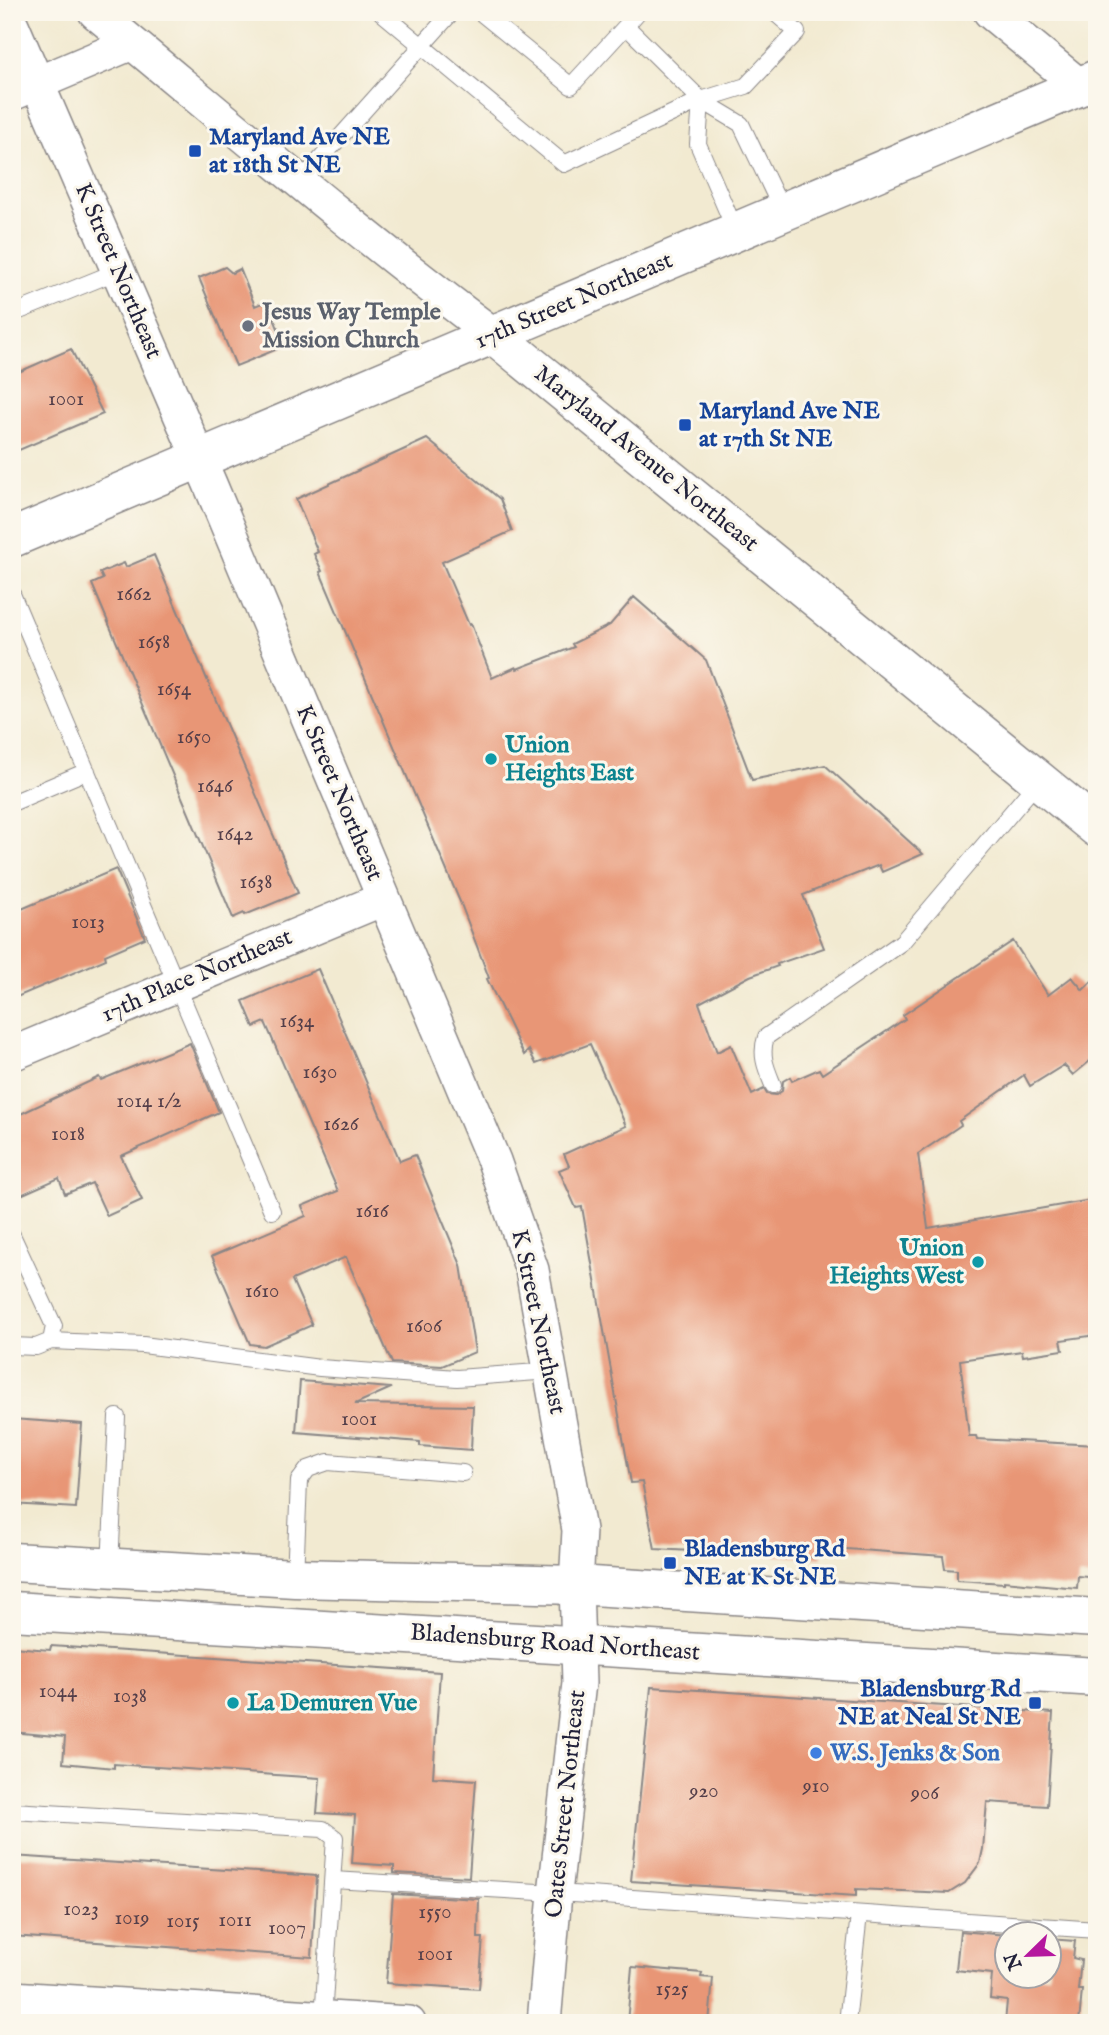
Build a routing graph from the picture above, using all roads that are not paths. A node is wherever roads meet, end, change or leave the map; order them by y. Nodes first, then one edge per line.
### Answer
1 (96, 12) edge
2 (381, 12) edge
3 (452, 12) edge
4 (480, 12) edge
5 (638, 12) edge
6 (774, 12) edge
7 (990, 12) edge
8 (12, 25) edge
9 (626, 26) junction
10 (132, 43) junction
11 (421, 47) junction
12 (1088, 82) edge
13 (25, 88) edge
14 (701, 100) junction
15 (300, 182) junction
16 (783, 212) junction
17 (736, 232) junction
18 (118, 271) junction
19 (12, 314) edge
20 (495, 335) junction
21 (200, 460) junction
22 (12, 538) edge
23 (12, 594) edge
24 (87, 771) junction
25 (1040, 780) junction
26 (12, 803) edge
27 (1097, 828) edge
28 (383, 899) junction
29 (177, 984) junction
30 (12, 1054) edge
31 (773, 1085) dead end
32 (272, 1210) dead end
33 (12, 1235) edge
34 (51, 1341) junction
35 (12, 1346) edge
36 (551, 1371) junction
37 (117, 1417) dead end
38 (463, 1473) dead end
39 (12, 1562) edge
40 (110, 1567) junction
41 (295, 1578) junction
42 (576, 1585) junction
43 (886, 1604) junction
44 (962, 1608) junction
45 (12, 1611) edge
46 (1097, 1618) edge
47 (578, 1644) junction
48 (881, 1664) junction
49 (958, 1668) junction
50 (1097, 1677) edge
51 (12, 1811) edge
52 (333, 1880) junction
53 (555, 1893) junction
54 (859, 1914) junction
55 (1097, 1930) edge
56 (12, 1998) edge
57 (313, 2019) edge
58 (409, 2023) edge
59 (544, 2023) edge
60 (847, 2023) edge

1 - 10 street, Maryland Avenue Northeast
2 - 11 lane
3 - 11 lane
4 - 9 lane
5 - 9 lane
6 - 14 lane
7 - 12 street
8 - 13 street, K Street Northeast
9 - 14 lane
10 - 13 street
10 - 15 street, Maryland Avenue Northeast
11 - 14 lane
11 - 15 lane
12 - 16 main road, 17th Street Northeast
13 - 18 street, K Street Northeast
14 - 16 lane
14 - 17 lane
15 - 20 street, Maryland Avenue Northeast
16 - 17 main road, 17th Street Northeast
17 - 20 main road, 17th Street Northeast
18 - 19 lane
18 - 21 street, K Street Northeast
20 - 21 main road, 17th Street Northeast
20 - 25 main road, Maryland Avenue Northeast
21 - 22 main road, 17th Street Northeast
21 - 28 street, K Street Northeast
23 - 24 lane
24 - 26 lane
24 - 29 lane
25 - 27 main road, Maryland Avenue Northeast
25 - 31 lane
28 - 29 street, 17th Place Northeast
28 - 36 street, K Street Northeast
29 - 30 street, 17th Place Northeast
29 - 32 lane
33 - 34 lane
34 - 35 lane
34 - 36 lane
36 - 42 street, K Street Northeast
37 - 40 lane
38 - 41 lane
39 - 40 main road
40 - 41 main road
41 - 42 main road
42 - 43 main road
42 - 47 street, Oates Street Northeast
43 - 44 main road
43 - 48 main road
44 - 46 main road
44 - 49 main road
45 - 47 main road, Bladensburg Road Northeast
47 - 48 main road, Bladensburg Road Northeast
47 - 53 street, Oates Street Northeast
48 - 49 main road, Bladensburg Road Northeast
49 - 50 main road, Bladensburg Road Northeast
51 - 52 lane
52 - 53 lane
52 - 57 lane
53 - 54 lane
53 - 59 street, Oates Street Northeast
54 - 55 lane
54 - 60 lane
56 - 57 street
57 - 58 street

